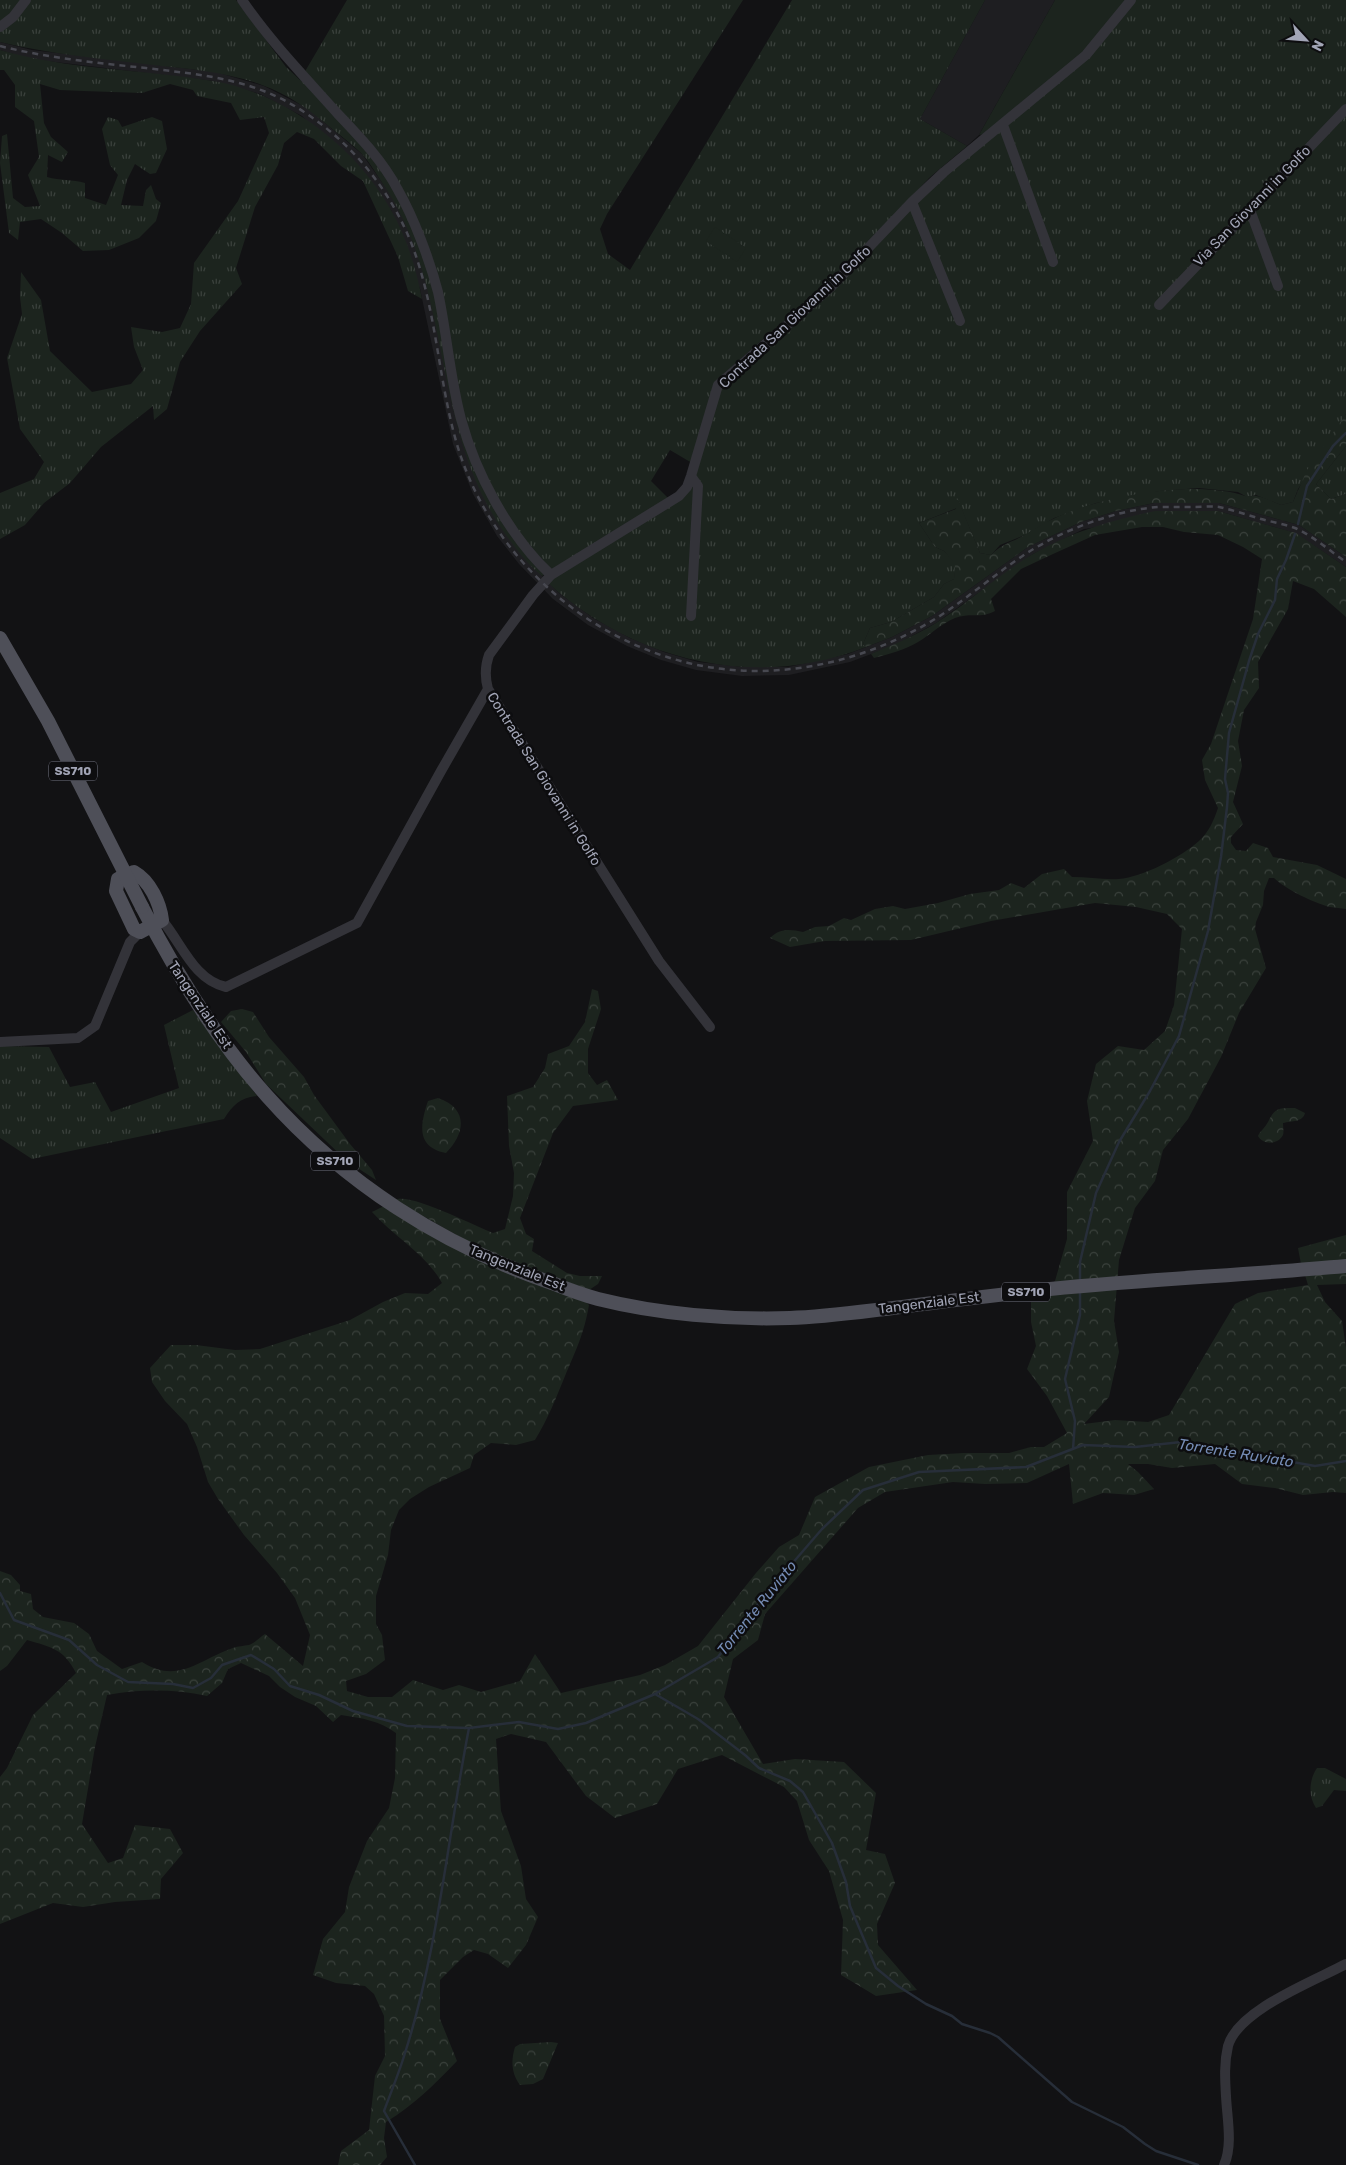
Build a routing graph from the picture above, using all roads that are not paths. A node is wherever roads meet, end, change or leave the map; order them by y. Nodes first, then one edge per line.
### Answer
1 (26, 0) edge
2 (242, 0) edge
3 (1131, 0) edge
4 (0, 27) edge
5 (1346, 109) edge
6 (1003, 124) junction
7 (912, 202) junction
8 (1250, 210) junction
9 (1053, 262) dead end
10 (1278, 286) dead end
11 (1159, 305) dead end
12 (960, 321) dead end
13 (691, 476) junction
14 (551, 575) junction
15 (691, 616) dead end
16 (0, 638) edge
17 (488, 689) junction
18 (151, 927) junction
19 (710, 1027) dead end
20 (0, 1042) edge
21 (1346, 1266) edge
22 (1346, 1964) edge
23 (1224, 2165) edge

1 - 4 street
2 - 14 street
3 - 6 street, Contrada San Giovanni in Golfo
5 - 8 street, Via San Giovanni in Golfo
6 - 7 street, Contrada San Giovanni in Golfo
6 - 9 street
7 - 12 street
7 - 13 street, Contrada San Giovanni in Golfo
8 - 10 street
8 - 11 street, Via San Giovanni in Golfo
13 - 14 street, Contrada San Giovanni in Golfo
13 - 15 street
14 - 17 street, Contrada San Giovanni in Golfo
16 - 18 main road, Tangenziale Est / SS710, bridge
17 - 18 street
17 - 19 street, Contrada San Giovanni in Golfo
18 - 20 street
18 - 21 main road, Tangenziale Est / SS710
22 - 23 street

